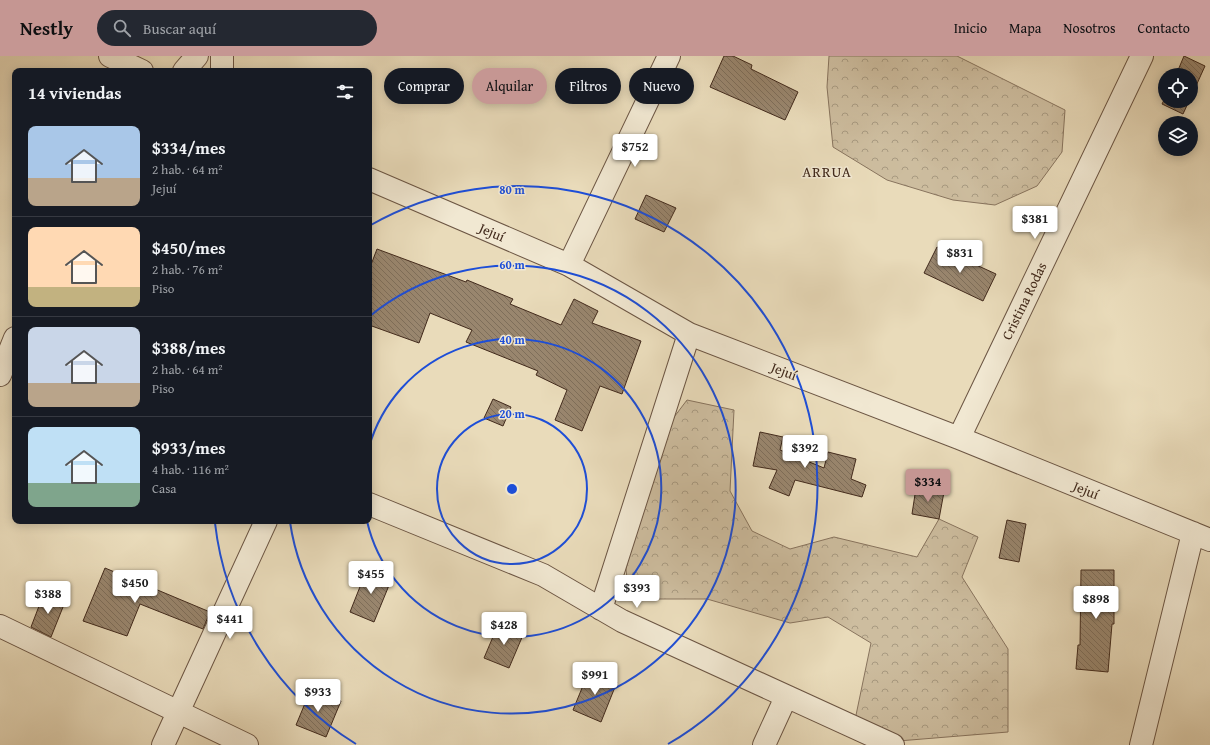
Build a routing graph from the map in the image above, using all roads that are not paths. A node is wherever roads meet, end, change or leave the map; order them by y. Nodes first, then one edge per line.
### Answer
1 (110, 56) edge
2 (197, 56) edge
3 (222, 56) edge
4 (669, 56) edge
5 (1142, 56) edge
6 (136, 68) edge
7 (187, 68) edge
8 (222, 68) edge
9 (372, 180) edge
10 (569, 265) junction
11 (0, 331) edge
12 (689, 334) junction
13 (12, 337) edge
14 (12, 345) edge
15 (0, 375) edge
16 (959, 438) junction
17 (372, 505) edge
18 (265, 524) edge
19 (1201, 536) edge
20 (601, 609) junction
21 (0, 626) edge
22 (786, 697) junction
23 (178, 712) junction
24 (163, 745) edge
25 (247, 745) edge
26 (764, 745) edge
27 (892, 745) edge
28 (1141, 745) edge

1 - 6 street
2 - 7 street
3 - 8 street
4 - 10 street
5 - 16 street, Cristina Rodas
9 - 10 street, Jejuí
10 - 12 street, Jejuí
11 - 13 street
12 - 16 street, Jejuí
12 - 20 street
14 - 15 street
16 - 19 street, Jejuí
17 - 20 street
18 - 23 street
19 - 28 street
20 - 22 street
21 - 23 street
22 - 26 street
22 - 27 street
23 - 24 street
23 - 25 street

